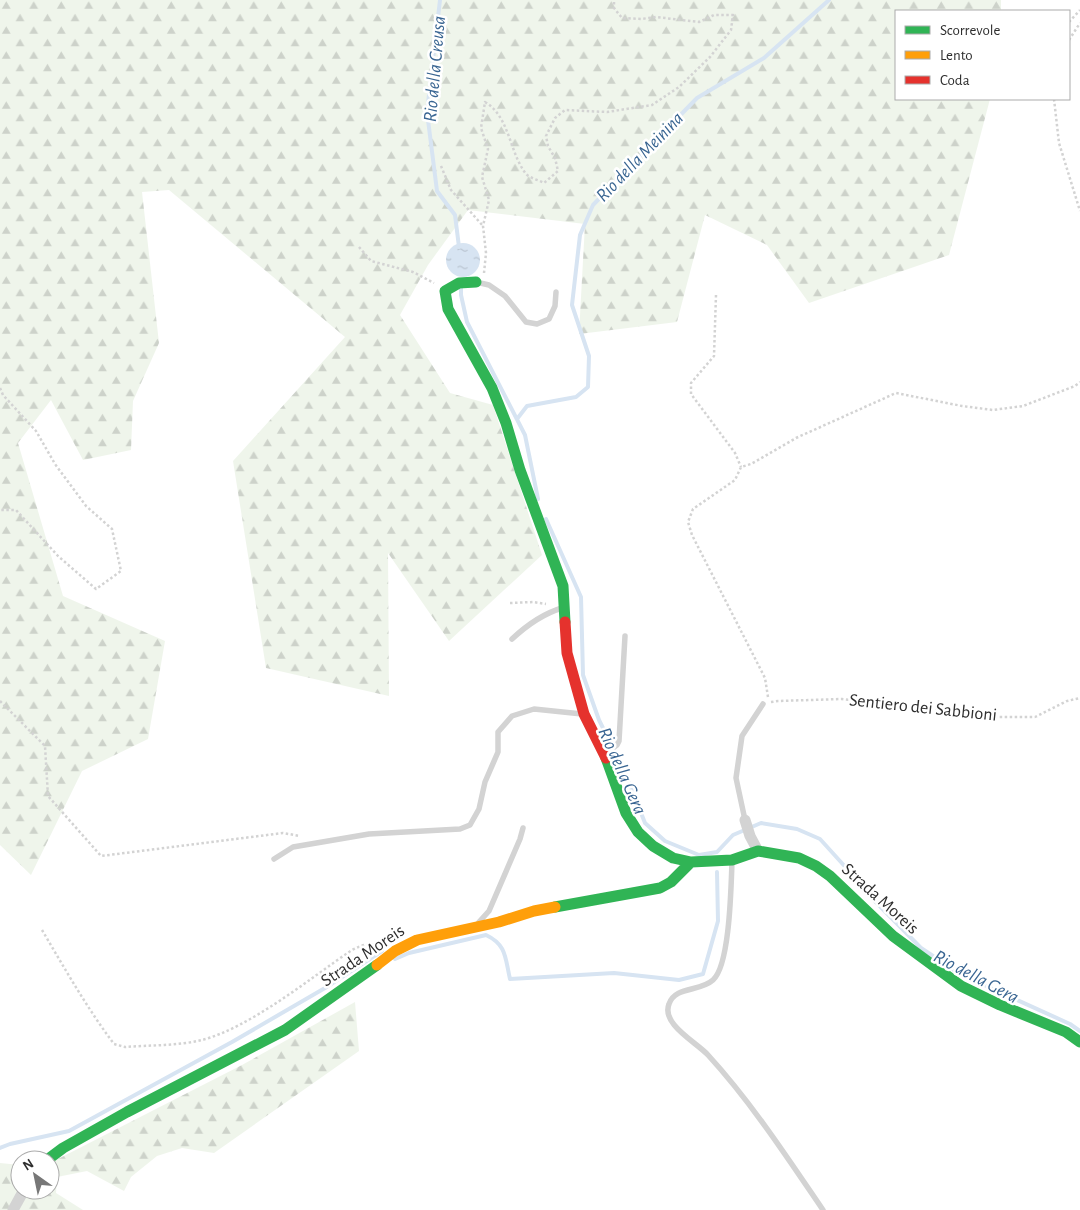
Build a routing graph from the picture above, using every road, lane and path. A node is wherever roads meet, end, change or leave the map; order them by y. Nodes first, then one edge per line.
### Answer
1 (614, 0) edge
2 (1080, 10) edge
3 (1070, 21) edge
4 (1080, 23) edge
5 (1070, 38) edge
6 (1054, 100) edge
7 (441, 166) dead end
8 (1080, 211) edge
9 (483, 226) junction
10 (359, 247) dead end
11 (476, 282) junction
12 (444, 290) junction
13 (556, 292) dead end
14 (716, 295) dead end
15 (1080, 382) edge
16 (0, 388) edge
17 (741, 467) junction
18 (0, 510) edge
19 (510, 603) dead end
20 (565, 607) junction
21 (625, 636) dead end
22 (512, 639) dead end
23 (1080, 698) edge
24 (0, 701) edge
25 (763, 704) junction
26 (584, 714) junction
27 (608, 752) junction
28 (745, 820) joint
29 (523, 828) dead end
30 (323, 842) junction
31 (758, 851) junction
32 (274, 859) dead end
33 (732, 860) junction
34 (691, 862) junction
35 (474, 926) junction
36 (42, 930) dead end
37 (396, 951) junction
38 (1080, 1042) edge
39 (60, 1150) edge
40 (823, 1210) edge

1 - 9 path
2 - 3 path
4 - 5 path
6 - 8 path
7 - 9 path
9 - 11 path
10 - 12 path
11 - 12 street
11 - 13 lane
12 - 20 street
14 - 17 path
15 - 17 path
16 - 18 path
17 - 25 path
19 - 20 path
20 - 22 lane
20 - 26 street
21 - 27 lane
23 - 25 path, Sentiero dei Sabbioni
24 - 30 path
25 - 28 lane
26 - 27 street
26 - 30 lane
27 - 34 street
28 - 31 street
29 - 35 lane
30 - 32 lane
31 - 33 street
31 - 38 street, Strada Moreis
33 - 34 street
33 - 40 lane
34 - 35 street, Strada Moreis
35 - 37 street, Strada Moreis
36 - 37 path
37 - 39 street, Strada Moreis

